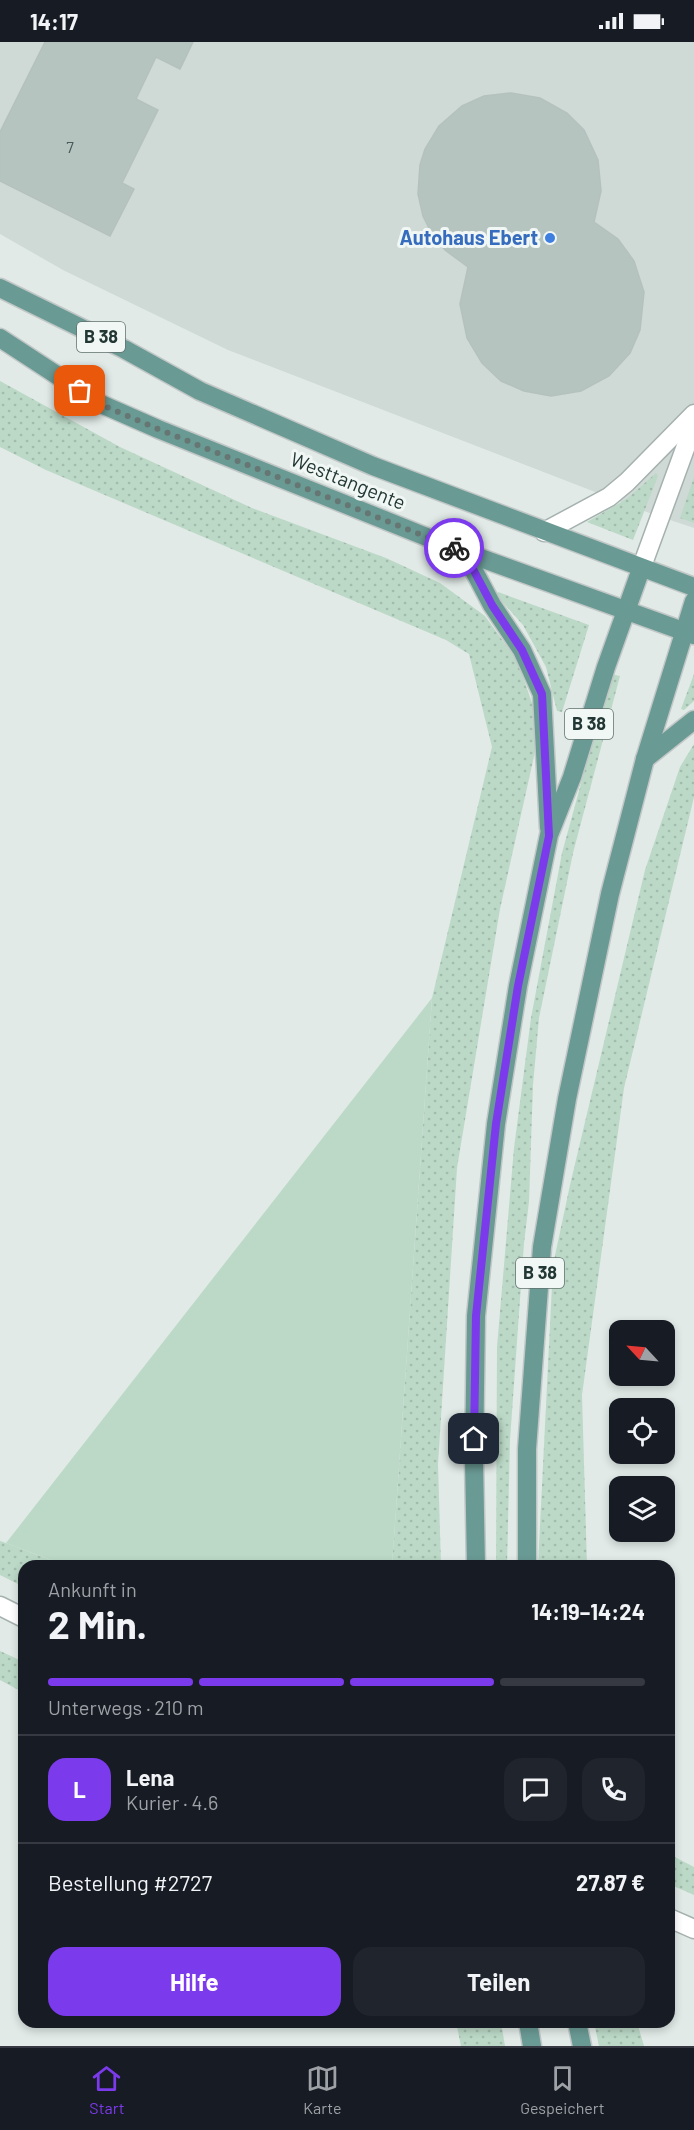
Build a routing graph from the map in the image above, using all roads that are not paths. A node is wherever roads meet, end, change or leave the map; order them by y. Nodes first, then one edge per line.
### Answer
1 (0, 288) edge
2 (0, 338) edge
3 (694, 414) edge
4 (694, 424) edge
5 (544, 532) junction
6 (464, 552) junction
7 (641, 568) junction
8 (694, 587) edge
9 (694, 601) edge
10 (626, 611) junction
11 (690, 634) edge
12 (694, 720) edge
13 (645, 759) junction
14 (549, 836) junction
15 (476, 1560) edge
16 (527, 1560) edge
17 (0, 1606) edge
18 (18, 1614) edge
19 (675, 1921) edge
20 (694, 1929) edge
21 (529, 2028) edge
22 (578, 2028) edge
23 (532, 2046) edge
24 (582, 2046) edge

1 - 5 main road, Westtangente / B 38
2 - 6 main road, Westtangente
3 - 5 street
4 - 7 street
5 - 7 main road, Westtangente / B 38
6 - 10 main road, Westtangente
6 - 14 main road, B 38
7 - 8 main road, Westtangente / B 38
7 - 10 main road
9 - 11 main road, B 38
10 - 11 main road, Westtangente
10 - 14 main road, B 38
11 - 13 main road, B 38
12 - 13 main road
13 - 16 main road, B 38
14 - 15 main road, B 38
17 - 18 street
19 - 20 street
21 - 23 main road
22 - 24 main road

